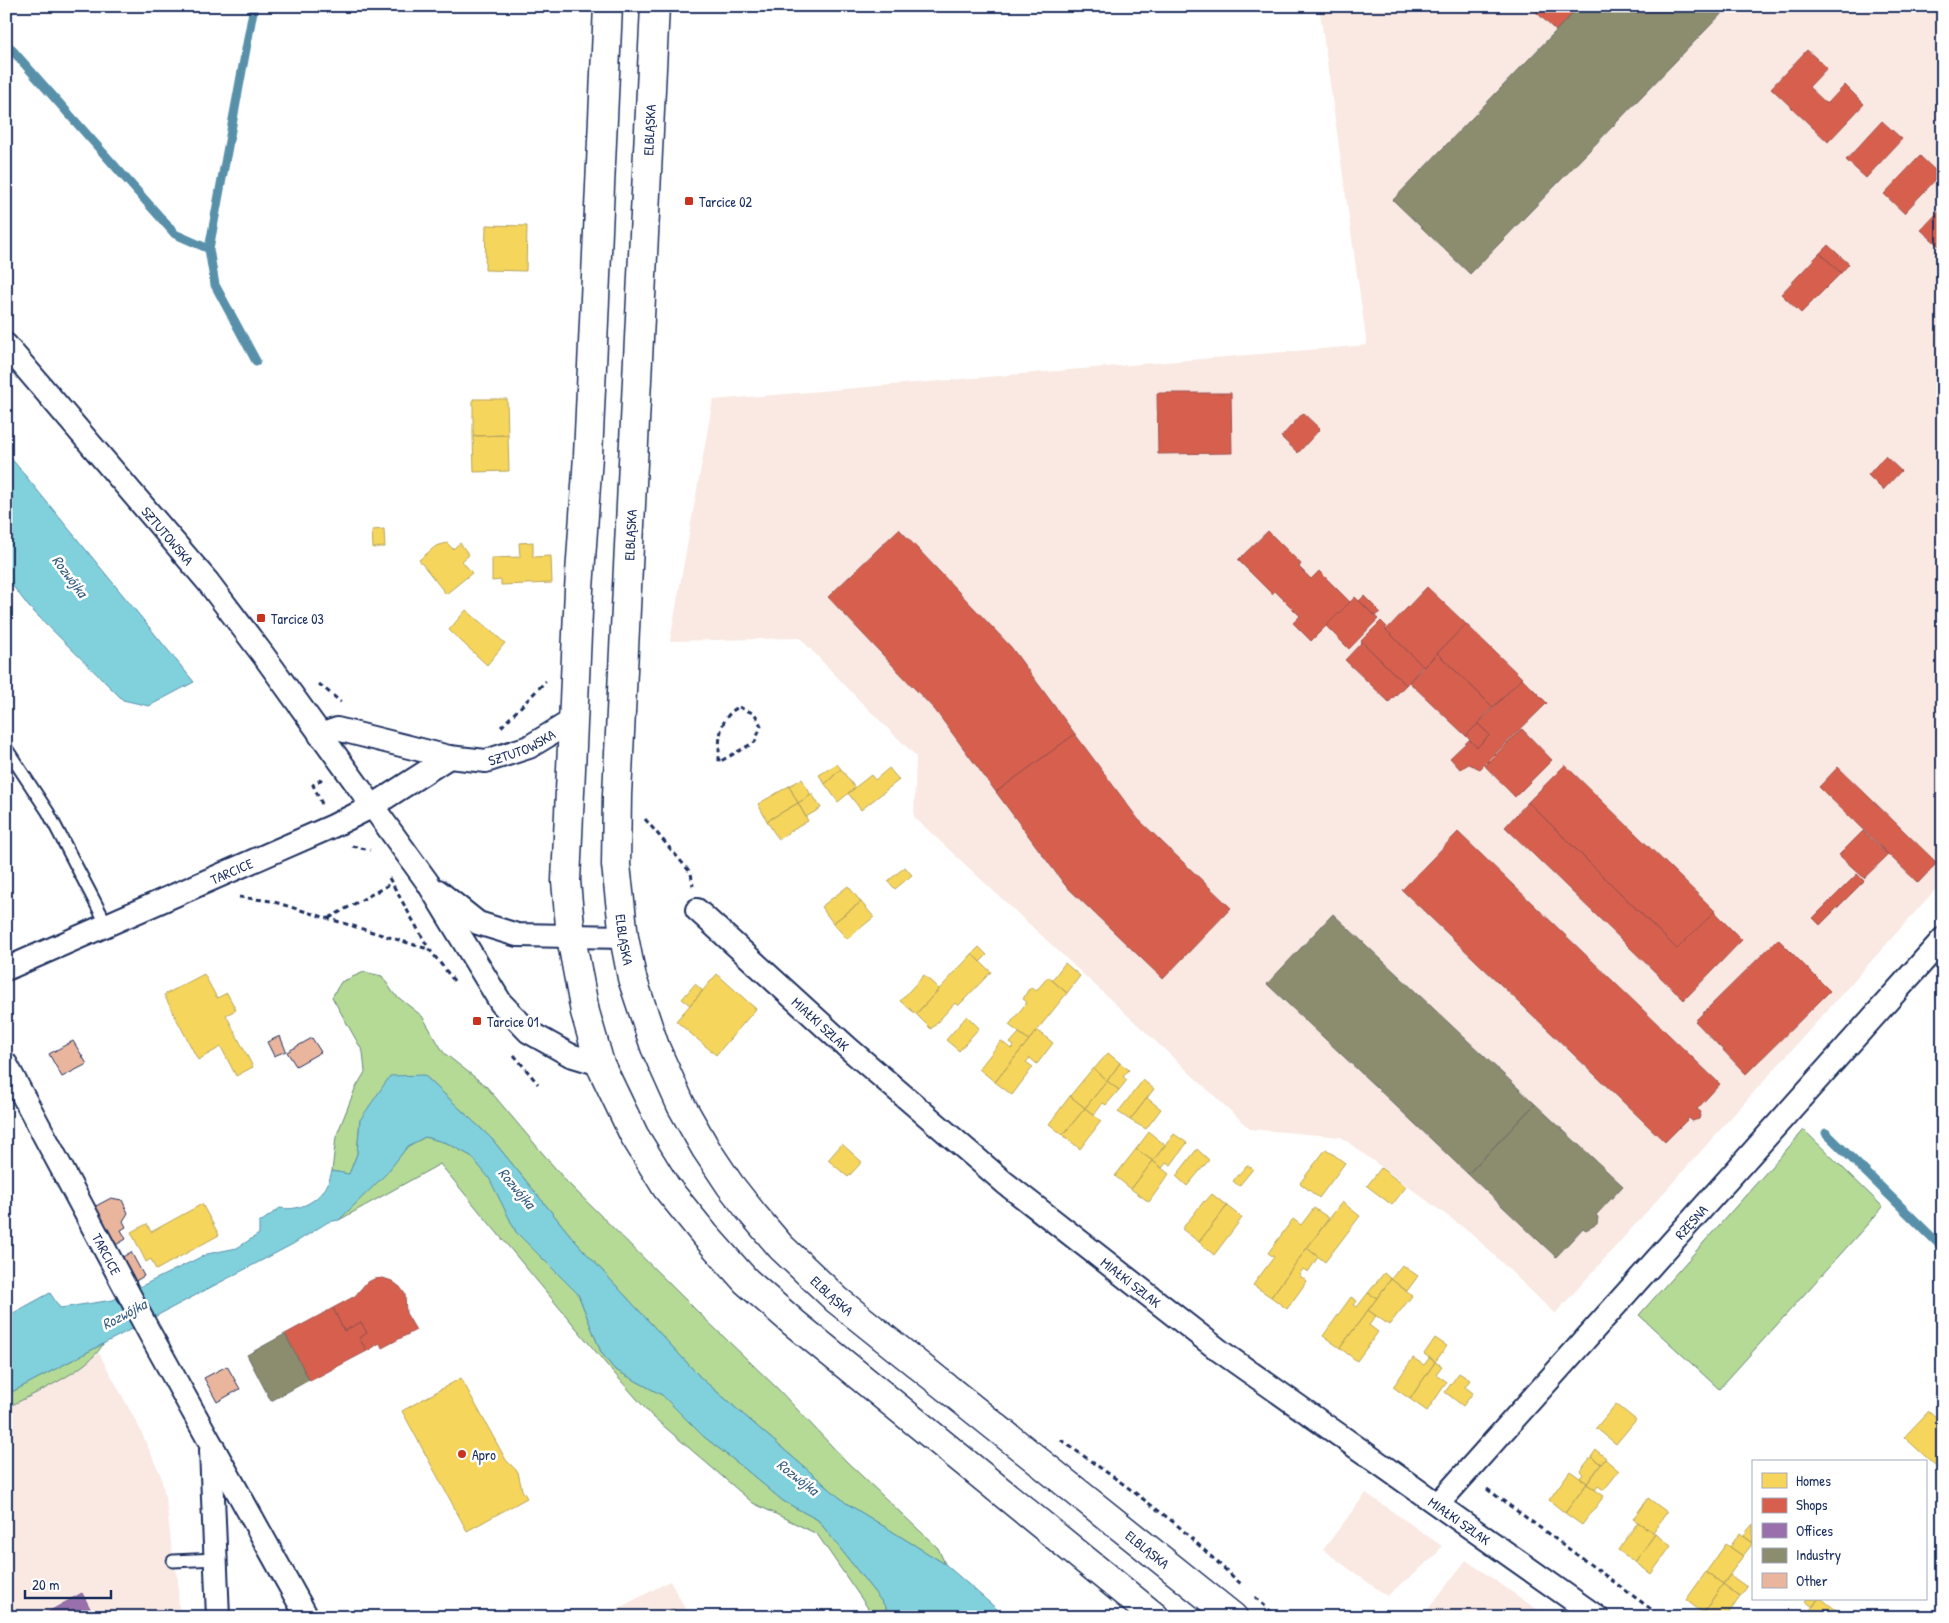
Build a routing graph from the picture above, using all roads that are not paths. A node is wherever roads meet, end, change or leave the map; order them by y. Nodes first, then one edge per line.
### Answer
1 (608, 6) edge
2 (655, 6) edge
3 (6, 345) edge
4 (573, 720) junction
5 (320, 735) junction
6 (6, 748) edge
7 (449, 757) junction
8 (372, 807) junction
9 (428, 883) junction
10 (697, 910) road end
11 (107, 925) junction
12 (571, 937) junction
13 (624, 937) junction
14 (1943, 939) edge
15 (6, 969) edge
16 (6, 1064) edge
17 (600, 1064) junction
18 (210, 1443) junction
19 (1438, 1504) junction
20 (216, 1559) junction
21 (173, 1561) dead end
22 (218, 1617) edge
23 (307, 1617) edge
24 (1155, 1617) edge
25 (1233, 1617) edge
26 (1597, 1617) edge

1 - 4 main road
2 - 13 main road, ELBLĄSKA
3 - 5 street, SZTUTOWSKA
4 - 7 street, SZTUTOWSKA
4 - 12 main road
5 - 7 street, SZTUTOWSKA
5 - 8 street, SZTUTOWSKA
6 - 11 lane
7 - 8 street, TARCICE
8 - 9 street, SZTUTOWSKA
8 - 11 street, TARCICE
9 - 12 street, SZTUTOWSKA
9 - 17 street, SZTUTOWSKA
10 - 19 street, MIAŁKI SZLAK
11 - 15 street, TARCICE
12 - 13 street, SZTUTOWSKA
12 - 17 main road
13 - 25 main road, ELBLĄSKA
14 - 19 street, RZĘSNA
16 - 18 street, TARCICE
17 - 24 main road
18 - 20 street, TARCICE
18 - 23 street, TARCICE
19 - 26 street, MIAŁKI SZLAK
20 - 21 lane
20 - 22 street, TARCICE

